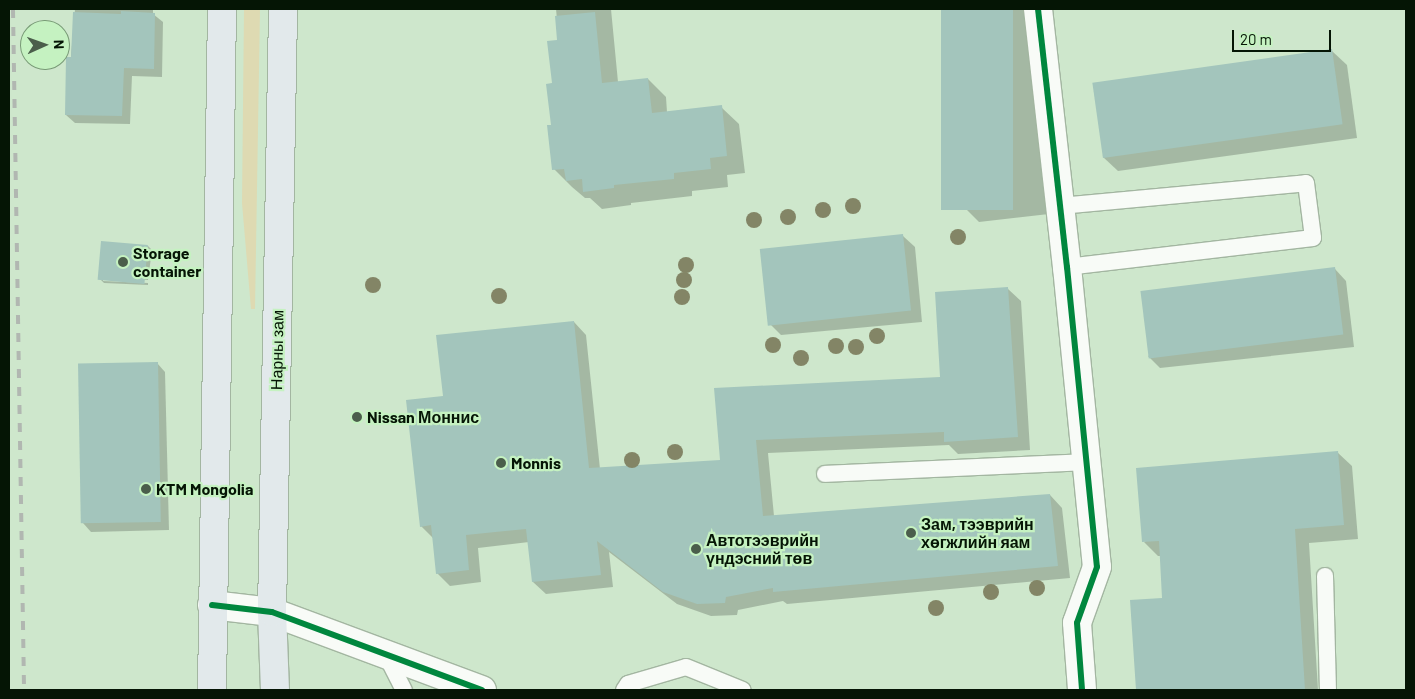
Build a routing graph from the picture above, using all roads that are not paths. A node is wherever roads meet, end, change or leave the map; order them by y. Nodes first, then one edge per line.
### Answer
1 (222, 9) edge
2 (283, 9) edge
3 (1038, 9) edge
4 (1060, 206) junction
5 (1068, 267) junction
6 (1086, 462) junction
7 (825, 474) dead end
8 (1325, 576) dead end
9 (212, 605) junction
10 (272, 612) junction
11 (386, 655) junction
12 (212, 690) edge
13 (275, 690) edge
14 (404, 690) edge
15 (482, 690) edge
16 (624, 690) edge
17 (743, 690) edge
18 (1082, 690) edge
19 (1328, 690) edge

1 - 9 main road
2 - 10 main road, Нарны зам
3 - 4 street
4 - 5 street
4 - 5 lane
5 - 6 street
6 - 7 lane
6 - 18 street
8 - 19 lane
9 - 10 street
9 - 12 main road
10 - 11 street
10 - 13 main road, Нарны зам
11 - 14 lane
11 - 15 street
16 - 17 lane

